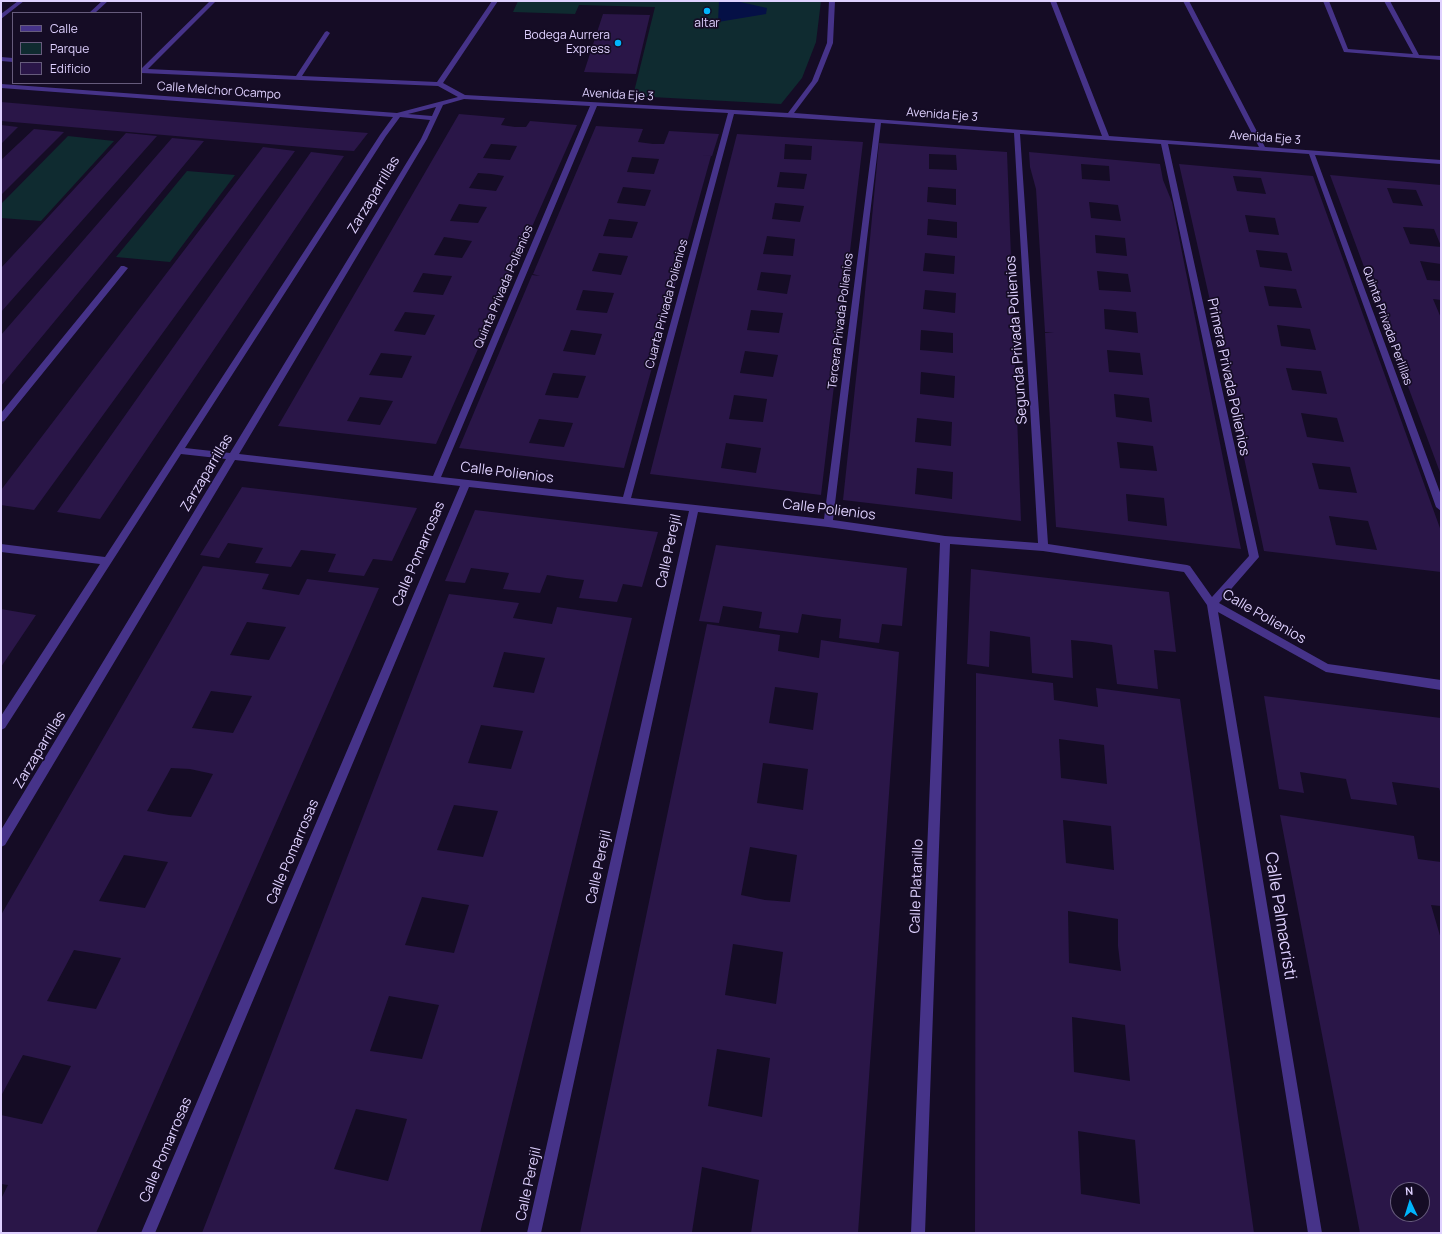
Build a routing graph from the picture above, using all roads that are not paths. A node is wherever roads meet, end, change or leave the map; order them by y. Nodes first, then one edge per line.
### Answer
1 (21, 1) edge
2 (105, 1) edge
3 (213, 1) edge
4 (495, 1) edge
5 (832, 1) edge
6 (1053, 1) edge
7 (1186, 1) edge
8 (1326, 1) edge
9 (1387, 1) edge
10 (93, 12) edge
11 (1, 18) edge
12 (327, 33) dead end
13 (1417, 56) junction
14 (1441, 58) edge
15 (1, 59) edge
16 (12, 60) edge
17 (142, 71) edge
18 (298, 77) junction
19 (439, 84) junction
20 (1, 86) edge
21 (464, 97) junction
22 (441, 103) junction
23 (594, 105) junction
24 (730, 113) junction
25 (398, 115) junction
26 (790, 115) junction
27 (435, 118) junction
28 (878, 121) junction
29 (1017, 131) junction
30 (1106, 137) junction
31 (1164, 142) junction
32 (1263, 149) junction
33 (1311, 152) junction
34 (1441, 162) edge
35 (124, 268) dead end
36 (1, 419) edge
37 (179, 451) junction
38 (232, 458) junction
39 (436, 479) junction
40 (466, 483) junction
41 (626, 501) junction
42 (1441, 507) edge
43 (694, 508) junction
44 (828, 524) junction
45 (945, 540) junction
46 (1043, 547) junction
47 (1, 548) edge
48 (107, 561) junction
49 (1212, 604) junction
50 (1441, 685) edge
51 (1, 725) edge
52 (1, 842) edge
53 (148, 1233) edge
54 (534, 1233) edge
55 (918, 1233) edge
56 (1315, 1233) edge

1 - 11 street
2 - 10 street
3 - 17 street
4 - 19 street
5 - 26 street
6 - 30 street
7 - 32 street
8 - 13 street
9 - 13 street
12 - 18 street
13 - 14 street
15 - 16 street
17 - 18 street
18 - 19 street
19 - 21 street
20 - 25 street, Calle Melchor Ocampo
21 - 22 street, Avenida Eje 3
21 - 23 street, Avenida Eje 3
22 - 25 street, Avenida Eje 3
22 - 27 street
23 - 24 street, Avenida Eje 3
23 - 39 street, Quinta Privada Polienios
24 - 26 street, Avenida Eje 3
24 - 41 street, Cuarta Privada Polienios
25 - 27 street, Calle Melchor Ocampo
25 - 37 street, Zarzaparrillas
26 - 28 street, Avenida Eje 3
27 - 38 street, Zarzaparrillas
28 - 29 street, Avenida Eje 3
28 - 44 street, Tercera Privada Polienios
29 - 30 street, Avenida Eje 3
29 - 46 street, Segunda Privada Polienios
30 - 31 street, Avenida Eje 3
31 - 32 street, Avenida Eje 3
31 - 49 street, Primera Privada Polienios
32 - 33 street, Avenida Eje 3
33 - 34 street, Avenida Eje 3
33 - 42 street, Quinta Privada Perlillas
35 - 36 street
37 - 38 street, Calle Polienios
37 - 48 street, Zarzaparrillas
38 - 39 street, Calle Polienios
38 - 52 street, Zarzaparrillas
39 - 40 street, Calle Polienios
40 - 41 street, Calle Polienios
40 - 53 street, Calle Pomarrosas
41 - 43 street, Calle Polienios
43 - 44 street, Calle Polienios
43 - 54 street, Calle Perejil
44 - 45 street, Calle Polienios
45 - 46 street, Calle Polienios
45 - 55 street, Calle Platanillo
46 - 49 street, Calle Polienios
47 - 48 street
48 - 51 street, Zarzaparrillas
49 - 50 street, Calle Polienios
49 - 56 street, Calle Palmacristi

